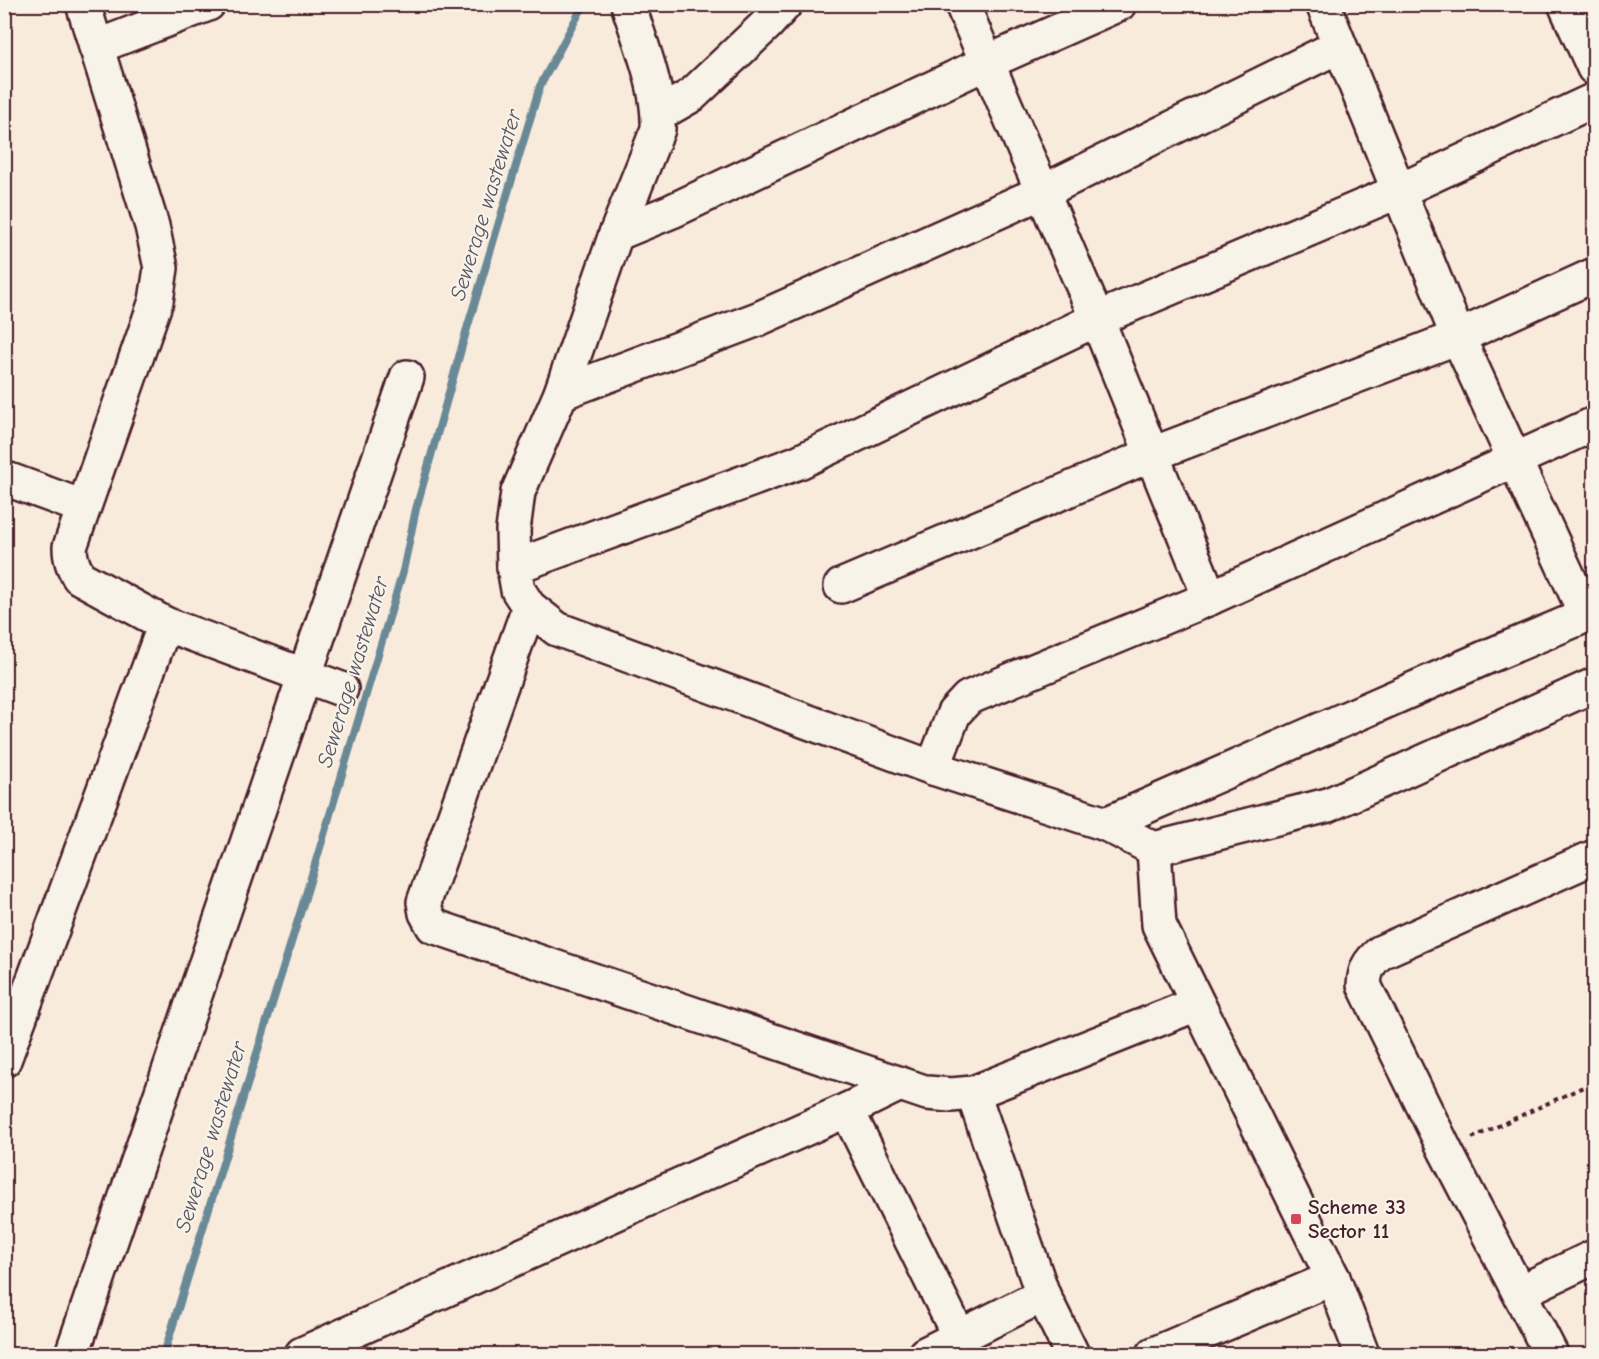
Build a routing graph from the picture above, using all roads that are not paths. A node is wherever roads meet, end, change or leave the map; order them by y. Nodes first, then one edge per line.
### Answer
1 (83, 4) edge
2 (208, 4) edge
3 (628, 4) edge
4 (962, 4) edge
5 (1119, 4) edge
6 (1323, 4) edge
7 (1564, 4) edge
8 (771, 11) edge
9 (1339, 46) junction
10 (96, 47) junction
11 (987, 62) junction
12 (1594, 69) edge
13 (1594, 100) edge
14 (659, 114) junction
15 (1399, 191) junction
16 (1042, 192) junction
17 (616, 234) junction
18 (1594, 275) edge
19 (1097, 319) junction
20 (1458, 337) junction
21 (407, 377) dead end
22 (561, 393) junction
23 (1594, 424) edge
24 (1150, 455) junction
25 (1515, 459) junction
26 (4, 478) edge
27 (83, 507) junction
28 (514, 567) junction
29 (841, 586) dead end
30 (1210, 598) junction
31 (529, 607) junction
32 (1590, 614) edge
33 (165, 624) junction
34 (305, 677) junction
35 (1594, 685) edge
36 (341, 689) dead end
37 (933, 768) junction
38 (1106, 824) junction
39 (1154, 849) junction
40 (1594, 856) edge
41 (1197, 1004) junction
42 (4, 1060) edge
43 (900, 1084) junction
44 (974, 1093) junction
45 (847, 1110) junction
46 (1594, 1257) edge
47 (1333, 1278) junction
48 (1520, 1292) junction
49 (1043, 1295) junction
50 (960, 1338) junction
51 (72, 1354) edge
52 (302, 1354) edge
53 (925, 1354) edge
54 (1072, 1354) edge
55 (1154, 1354) edge
56 (1362, 1354) edge
57 (1551, 1354) edge

1 - 10 street
2 - 10 street
3 - 14 street
4 - 11 street
5 - 11 street
6 - 9 street
7 - 12 street
8 - 14 street
9 - 15 street
9 - 16 street
10 - 27 street
11 - 16 street
11 - 17 street
13 - 15 street
14 - 17 street
15 - 19 street
15 - 20 street
16 - 19 street
16 - 22 street
17 - 22 street
18 - 20 street
19 - 24 street
19 - 28 street
20 - 24 street
20 - 25 street
21 - 34 street
22 - 28 street
23 - 25 street
24 - 29 street
24 - 30 street
25 - 30 street
25 - 32 street
26 - 27 street
27 - 33 street
28 - 31 street
30 - 37 street
31 - 37 street
31 - 43 street
32 - 38 street
33 - 34 street
33 - 42 street
34 - 36 street
34 - 51 street
35 - 39 street
37 - 38 street
38 - 39 street
39 - 41 street
40 - 48 street
41 - 44 street
41 - 47 street
43 - 44 street
43 - 45 street
44 - 49 street
45 - 50 street
45 - 52 street
46 - 48 street
47 - 55 street
47 - 56 street
48 - 57 street
49 - 50 street
49 - 54 street
50 - 53 street

